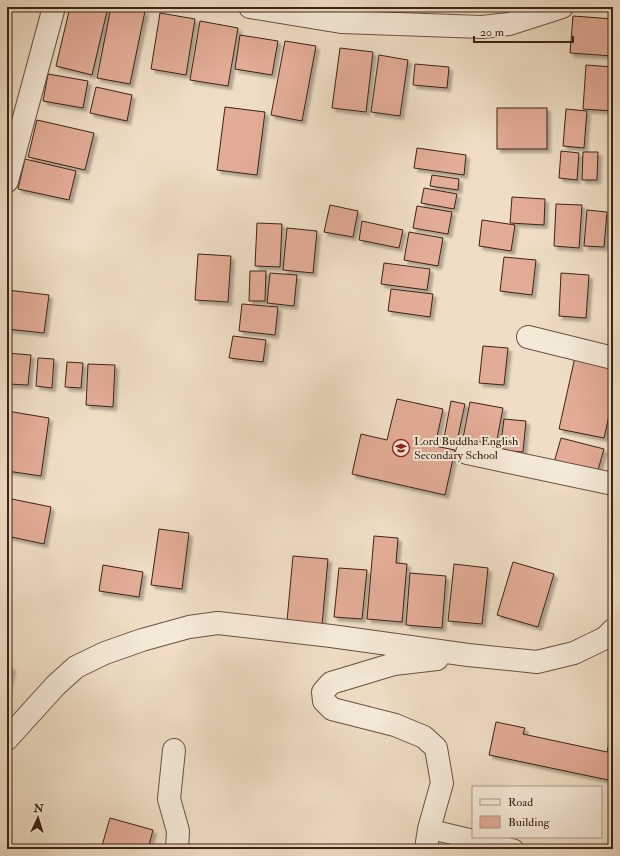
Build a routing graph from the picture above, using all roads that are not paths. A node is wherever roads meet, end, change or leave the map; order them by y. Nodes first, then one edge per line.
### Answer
1 (54, 7) edge
2 (250, 7) edge
3 (562, 7) edge
4 (7, 181) edge
5 (528, 337) dead end
6 (613, 358) edge
7 (467, 453) dead end
8 (613, 484) edge
9 (613, 630) edge
10 (468, 655) junction
11 (7, 739) edge
12 (174, 750) dead end
13 (428, 839) edge
14 (177, 849) edge
15 (514, 849) edge

1 - 4 street
2 - 3 street
5 - 6 street
7 - 8 street
9 - 10 street
10 - 11 street
10 - 13 street
12 - 14 street
13 - 15 lane

